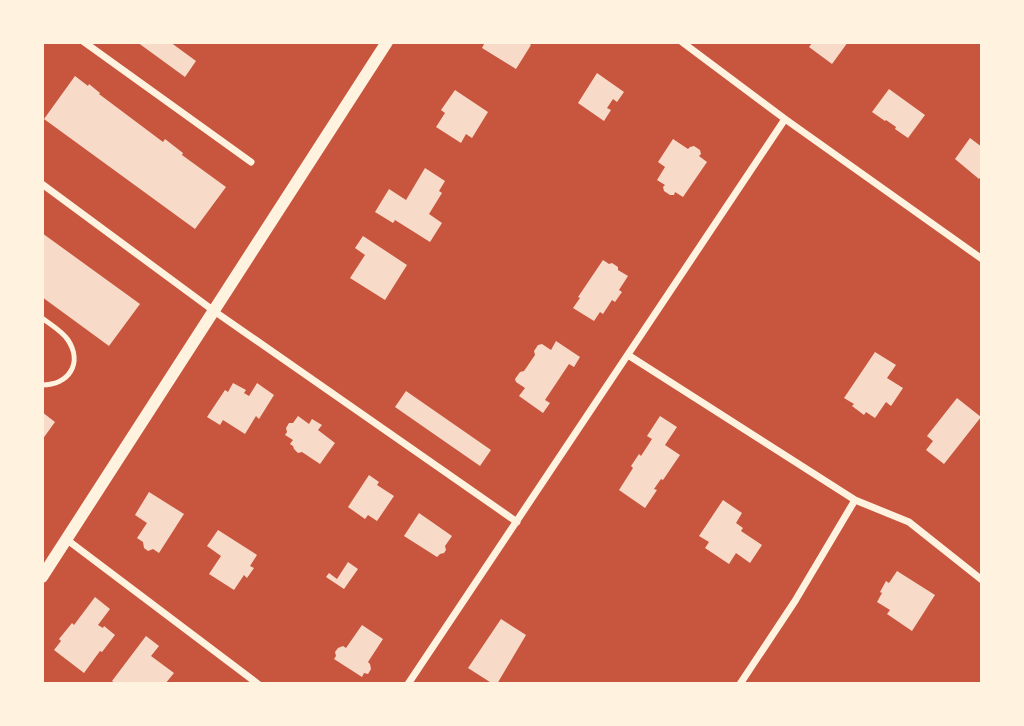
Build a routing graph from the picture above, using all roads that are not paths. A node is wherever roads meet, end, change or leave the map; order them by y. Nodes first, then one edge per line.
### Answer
1 (84, 42) edge
2 (387, 42) edge
3 (682, 42) edge
4 (785, 119) junction
5 (251, 162) dead end
6 (42, 184) edge
7 (982, 259) edge
8 (214, 310) junction
9 (42, 318) edge
10 (628, 355) junction
11 (42, 385) edge
12 (855, 500) junction
13 (517, 522) junction
14 (66, 540) junction
15 (42, 577) edge
16 (982, 580) edge
17 (258, 684) edge
18 (408, 684) edge
19 (740, 684) edge

1 - 5 street
2 - 8 street
3 - 4 street
4 - 7 street
4 - 10 street
6 - 8 street
8 - 13 street
8 - 14 street
9 - 11 lane
10 - 12 street
10 - 13 street
12 - 16 street
12 - 19 street
13 - 18 street
14 - 15 street
14 - 17 street

